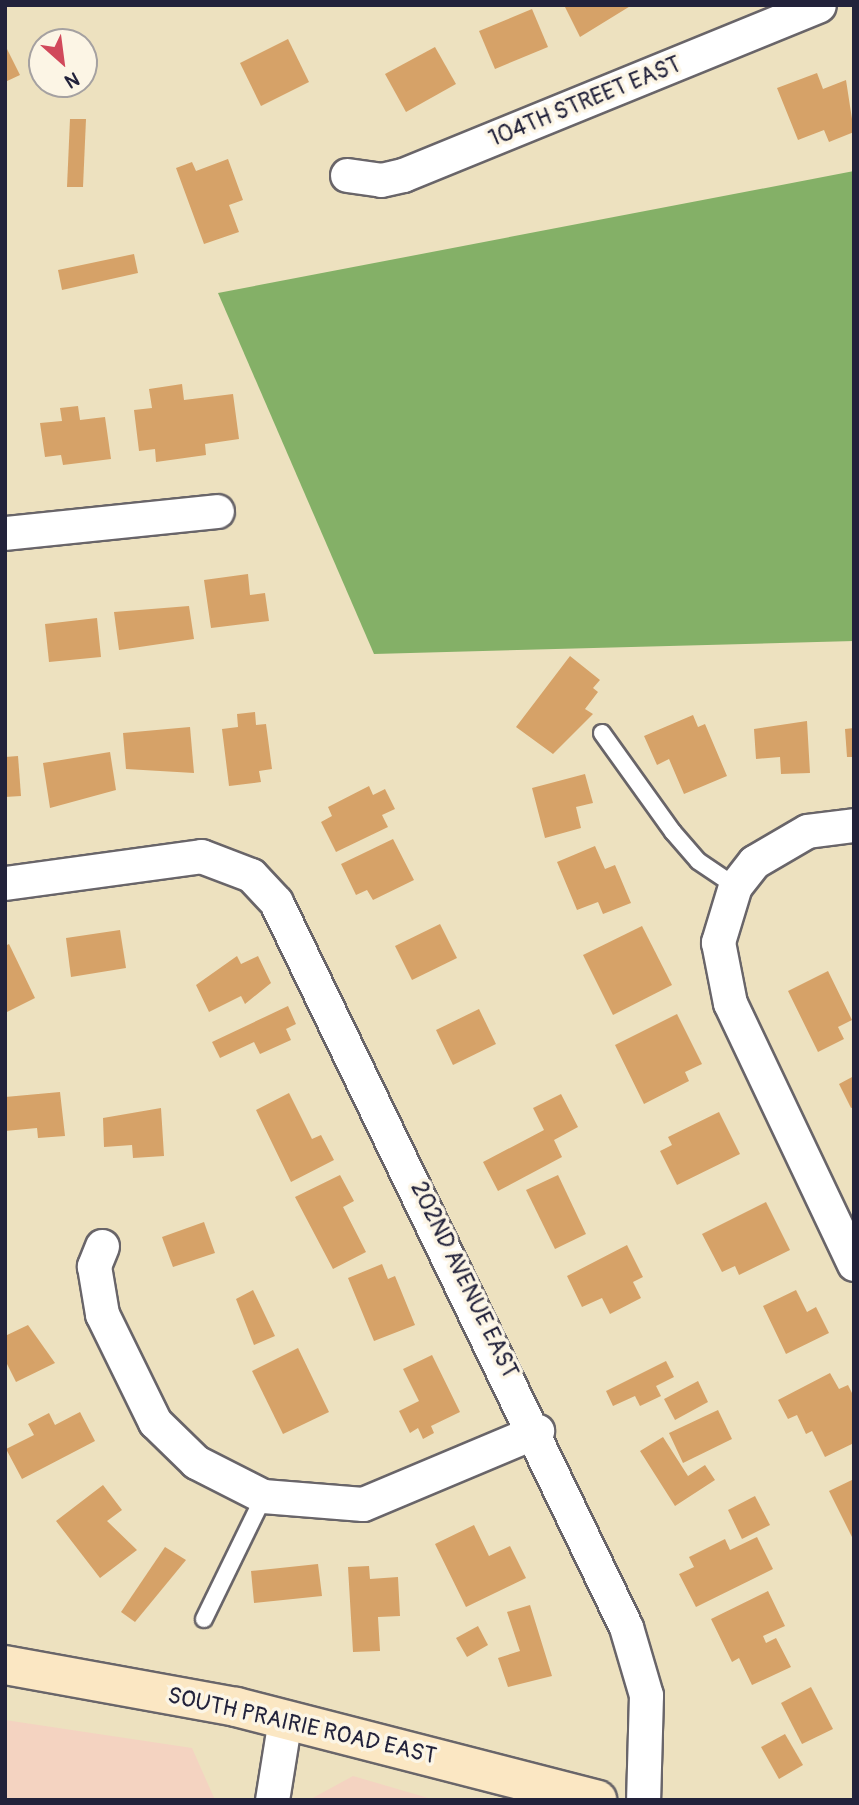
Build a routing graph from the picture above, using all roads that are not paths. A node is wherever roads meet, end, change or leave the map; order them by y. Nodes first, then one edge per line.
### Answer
1 (819, 5) edge
2 (346, 175) dead end
3 (217, 511) dead end
4 (5, 533) edge
5 (602, 733) dead end
6 (854, 825) edge
7 (5, 883) edge
8 (735, 886) junction
9 (102, 1246) dead end
10 (854, 1264) edge
11 (537, 1431) junction
12 (264, 1496) junction
13 (204, 1619) dead end
14 (5, 1665) edge
15 (285, 1719) junction
16 (272, 1800) edge
17 (597, 1800) edge
18 (643, 1800) edge

1 - 2 street, 104TH STREET EAST
3 - 4 street
5 - 8 lane
6 - 8 street
7 - 11 street, 202ND AVENUE EAST
8 - 10 street
9 - 12 street
11 - 12 street
11 - 18 street, 202ND AVENUE EAST
12 - 13 lane
14 - 15 main road, SOUTH PRAIRIE ROAD EAST
15 - 16 street
15 - 17 main road, SOUTH PRAIRIE ROAD EAST

